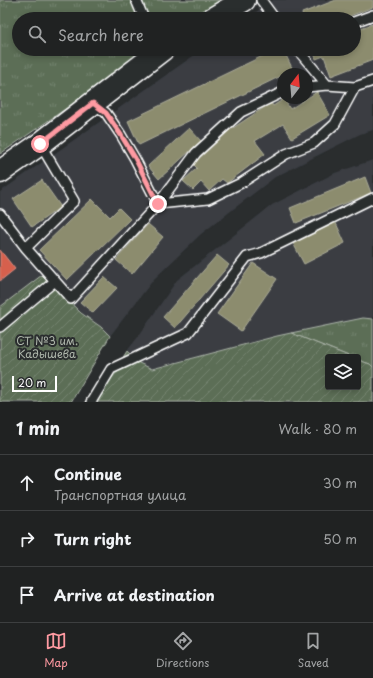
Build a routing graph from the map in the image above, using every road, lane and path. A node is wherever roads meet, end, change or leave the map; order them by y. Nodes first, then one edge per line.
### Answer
1 (136, 0) edge
2 (244, 0) edge
3 (261, 0) edge
4 (141, 12) edge
5 (224, 12) edge
6 (270, 12) edge
7 (373, 15) edge
8 (361, 19) edge
9 (152, 56) edge
10 (303, 56) edge
11 (373, 81) edge
12 (327, 85) junction
13 (313, 86) edge
14 (355, 87) junction
15 (277, 95) edge
16 (93, 103) junction
17 (40, 144) junction
18 (0, 172) edge
19 (373, 198) edge
20 (158, 204) junction
21 (0, 214) edge
22 (26, 248) junction
23 (55, 281) junction
24 (0, 327) edge
25 (91, 402) edge

1 - 4 lane
2 - 5 street
3 - 6 lane
7 - 8 lane
9 - 16 street
10 - 12 lane
11 - 14 lane
12 - 13 lane
12 - 14 lane
14 - 20 lane
15 - 20 lane
16 - 17 street
16 - 20 lane
17 - 18 street
17 - 22 lane
19 - 25 lane
20 - 23 lane
21 - 22 lane
22 - 23 lane
23 - 24 lane

